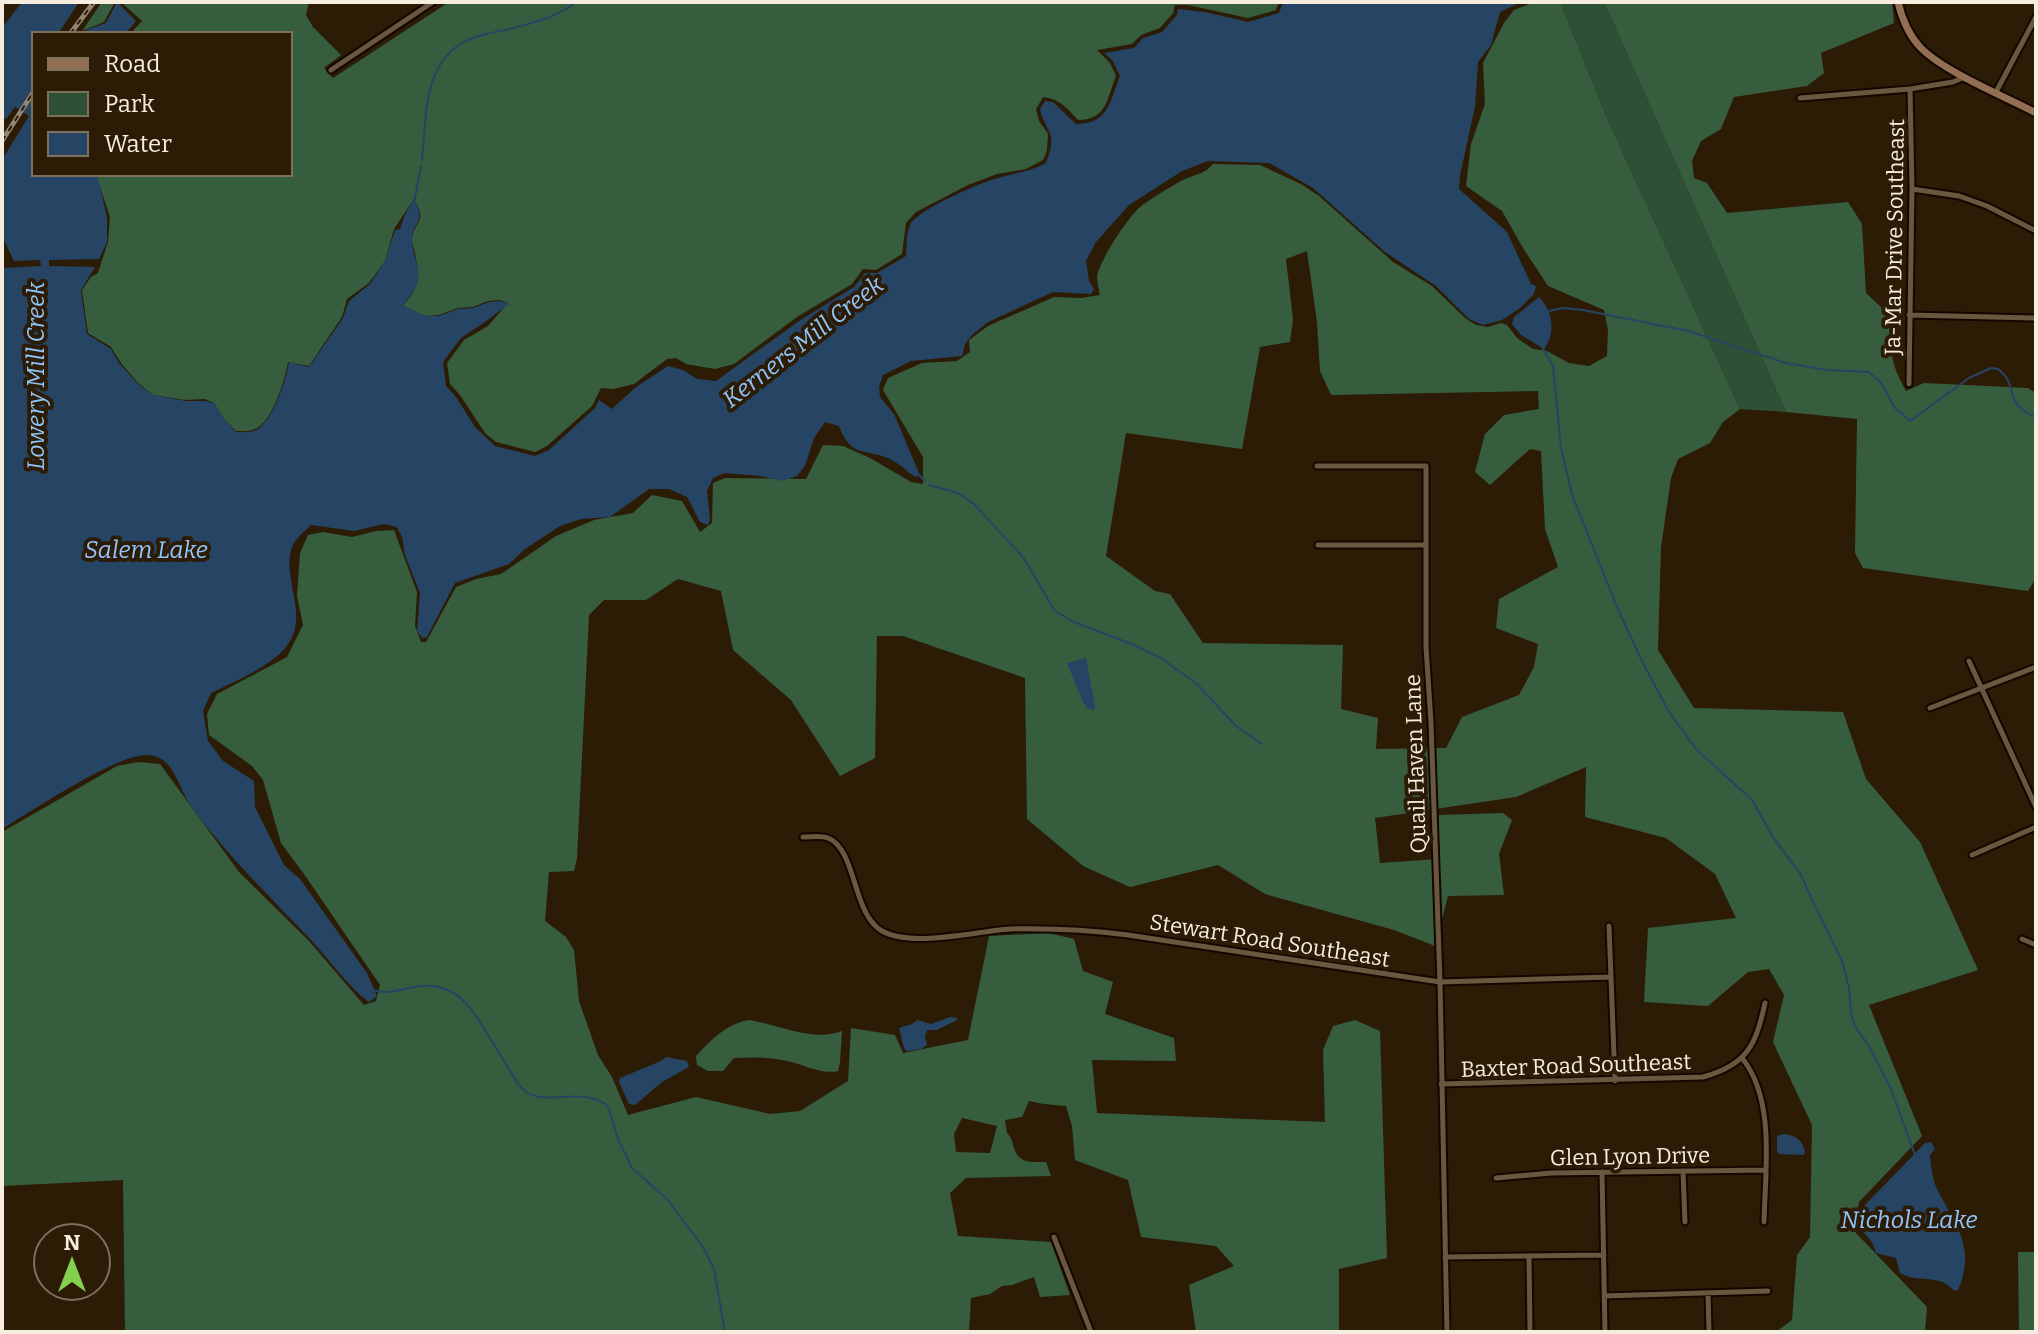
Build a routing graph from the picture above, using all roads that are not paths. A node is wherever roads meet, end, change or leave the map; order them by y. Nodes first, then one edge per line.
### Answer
1 (433, 2) edge
2 (1898, 2) edge
3 (2036, 17) edge
4 (331, 70) dead end
5 (1965, 77) junction
6 (1910, 89) junction
7 (1996, 92) junction
8 (1800, 98) dead end
9 (2036, 113) edge
10 (1912, 189) junction
11 (2036, 231) edge
12 (1909, 315) junction
13 (2036, 318) edge
14 (1909, 384) dead end
15 (1317, 466) dead end
16 (1318, 545) dead end
17 (1426, 545) junction
18 (1969, 661) dead end
19 (2036, 667) edge
20 (1981, 688) junction
21 (1930, 708) dead end
22 (2036, 807) edge
23 (2036, 827) edge
24 (803, 837) dead end
25 (1972, 855) dead end
26 (1609, 926) dead end
27 (2022, 939) dead end
28 (2036, 945) edge
29 (1611, 977) junction
30 (1440, 982) junction
31 (1765, 1003) dead end
32 (1742, 1058) junction
33 (1615, 1081) junction
34 (1441, 1084) junction
35 (1765, 1170) junction
36 (1683, 1171) junction
37 (1602, 1172) junction
38 (1496, 1178) dead end
39 (1685, 1222) dead end
40 (1764, 1222) dead end
41 (1054, 1237) dead end
42 (1604, 1255) junction
43 (1529, 1256) junction
44 (1445, 1257) junction
45 (1768, 1291) dead end
46 (1708, 1293) junction
47 (1604, 1296) junction
48 (1091, 1332) edge
49 (1447, 1332) edge
50 (1530, 1332) edge
51 (1605, 1332) edge
52 (1709, 1332) edge

1 - 4 street
2 - 5 main road
3 - 7 street
5 - 6 street
5 - 7 main road
6 - 8 street
6 - 10 street, Ja-Mar Drive Southeast
7 - 9 main road
10 - 11 street
10 - 12 street, Ja-Mar Drive Southeast
12 - 13 street
12 - 14 street, Ja-Mar Drive Southeast
15 - 17 street, Quail Haven Lane
16 - 17 street
17 - 30 street, Quail Haven Lane
18 - 20 street
19 - 20 street
20 - 21 street
20 - 22 street
23 - 25 street
24 - 30 street, Stewart Road Southeast
26 - 29 street
27 - 28 street
29 - 30 street
29 - 33 street
30 - 34 street
31 - 32 street
32 - 33 street, Baxter Road Southeast
32 - 35 street
33 - 34 street, Baxter Road Southeast
34 - 44 street
35 - 36 street, Glen Lyon Drive
35 - 40 street
36 - 37 street, Glen Lyon Drive
36 - 39 street
37 - 38 street, Glen Lyon Drive
37 - 42 street
41 - 48 street
42 - 43 street
42 - 47 street
43 - 44 street
43 - 50 street
44 - 49 street
45 - 46 street
46 - 47 street
46 - 52 street
47 - 51 street

